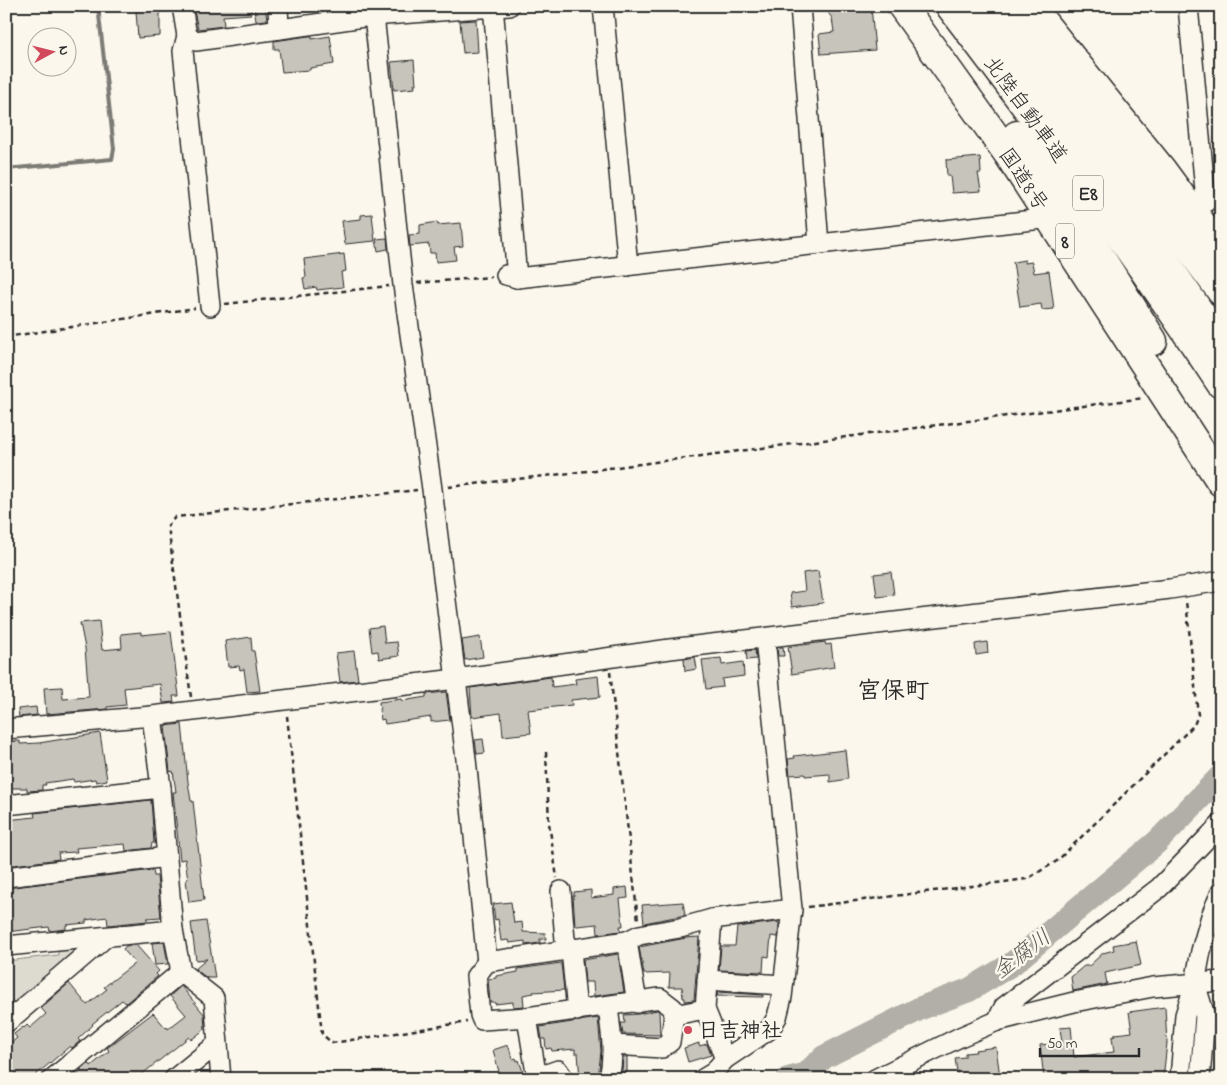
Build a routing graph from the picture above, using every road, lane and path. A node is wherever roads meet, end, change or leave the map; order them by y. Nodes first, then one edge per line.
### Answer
1 (182, 6) edge
2 (278, 6) edge
3 (603, 6) edge
4 (800, 6) edge
5 (902, 6) edge
6 (922, 6) edge
7 (950, 6) edge
8 (978, 6) edge
9 (1003, 6) edge
10 (1188, 6) edge
11 (498, 7) edge
12 (1033, 9) edge
13 (370, 11) edge
14 (279, 29) junction
15 (188, 36) junction
16 (1207, 205) edge
17 (1051, 218) junction
18 (819, 244) junction
19 (1221, 250) edge
20 (628, 266) junction
21 (512, 277) junction
22 (403, 285) junction
23 (1221, 291) edge
24 (210, 306) junction
25 (6, 337) edge
26 (1221, 343) edge
27 (1221, 384) edge
28 (1165, 394) junction
29 (1221, 462) edge
30 (1221, 482) edge
31 (432, 489) junction
32 (1221, 581) edge
33 (1184, 586) junction
34 (765, 638) junction
35 (608, 658) junction
36 (456, 679) junction
37 (285, 699) junction
38 (192, 711) junction
39 (152, 716) junction
40 (6, 728) edge
41 (546, 752) dead end
42 (161, 788) junction
43 (6, 805) edge
44 (1221, 824) edge
45 (167, 857) junction
46 (6, 877) edge
47 (560, 891) joint
48 (1221, 892) edge
49 (792, 909) junction
50 (712, 919) junction
51 (173, 930) junction
52 (106, 937) junction
53 (633, 938) junction
54 (6, 946) edge
55 (571, 950) junction
56 (487, 962) junction
57 (181, 972) junction
58 (708, 980) junction
59 (1221, 981) edge
60 (1195, 984) junction
61 (783, 985) junction
62 (637, 1003) junction
63 (608, 1007) junction
64 (706, 1009) junction
65 (577, 1011) junction
66 (674, 1015) junction
67 (527, 1017) junction
68 (482, 1020) junction
69 (997, 1022) junction
70 (6, 1023) edge
71 (217, 1044) junction
72 (613, 1045) junction
73 (725, 1058) junction
74 (52, 1079) edge
75 (174, 1079) edge
76 (221, 1079) edge
77 (564, 1079) edge
78 (609, 1079) edge
79 (703, 1079) edge
80 (875, 1079) edge
81 (1180, 1079) edge
82 (1200, 1079) edge

1 - 15 street
2 - 14 street
3 - 20 street
4 - 18 street
5 - 17 highway, 国道8号 / 8
6 - 29 highway
7 - 27 highway, 北陸自動車道 / E8
8 - 26 highway, 北陸自動車道 / E8
9 - 23 highway
10 - 16 street
11 - 13 street
11 - 21 street
12 - 16 highway
13 - 14 street
13 - 22 street
14 - 15 street
15 - 24 street
16 - 19 highway
17 - 18 street
17 - 28 highway, 国道8号 / 8
18 - 20 street
20 - 21 street
21 - 22 path
22 - 24 path
22 - 31 street
24 - 25 path
28 - 30 highway, 国道8号 / 8
28 - 31 path
31 - 36 street
31 - 38 path
32 - 33 street
33 - 34 street
33 - 49 path
34 - 35 street
34 - 49 street
35 - 36 street
35 - 53 path
36 - 37 street
36 - 56 street
37 - 38 street
37 - 68 path
38 - 39 street
39 - 40 street
39 - 42 street
41 - 47 path
42 - 43 street
42 - 45 street
44 - 69 street
45 - 46 street
45 - 51 street
47 - 55 street
48 - 60 street
49 - 50 street
49 - 61 street
50 - 53 street
50 - 58 street
51 - 52 street
51 - 57 street
52 - 54 street
52 - 70 street
53 - 55 street
53 - 62 street
55 - 56 street
55 - 65 street
56 - 68 street
57 - 71 street
57 - 74 street
58 - 61 street
58 - 64 street
59 - 60 street
60 - 69 street
60 - 81 street
60 - 82 street
61 - 73 street
62 - 63 street
62 - 66 street
63 - 65 street
63 - 72 street
64 - 66 street
64 - 73 street
65 - 67 street
66 - 72 street
67 - 68 street
67 - 77 street
69 - 80 street
71 - 75 street
71 - 76 street
72 - 78 street
73 - 79 street

